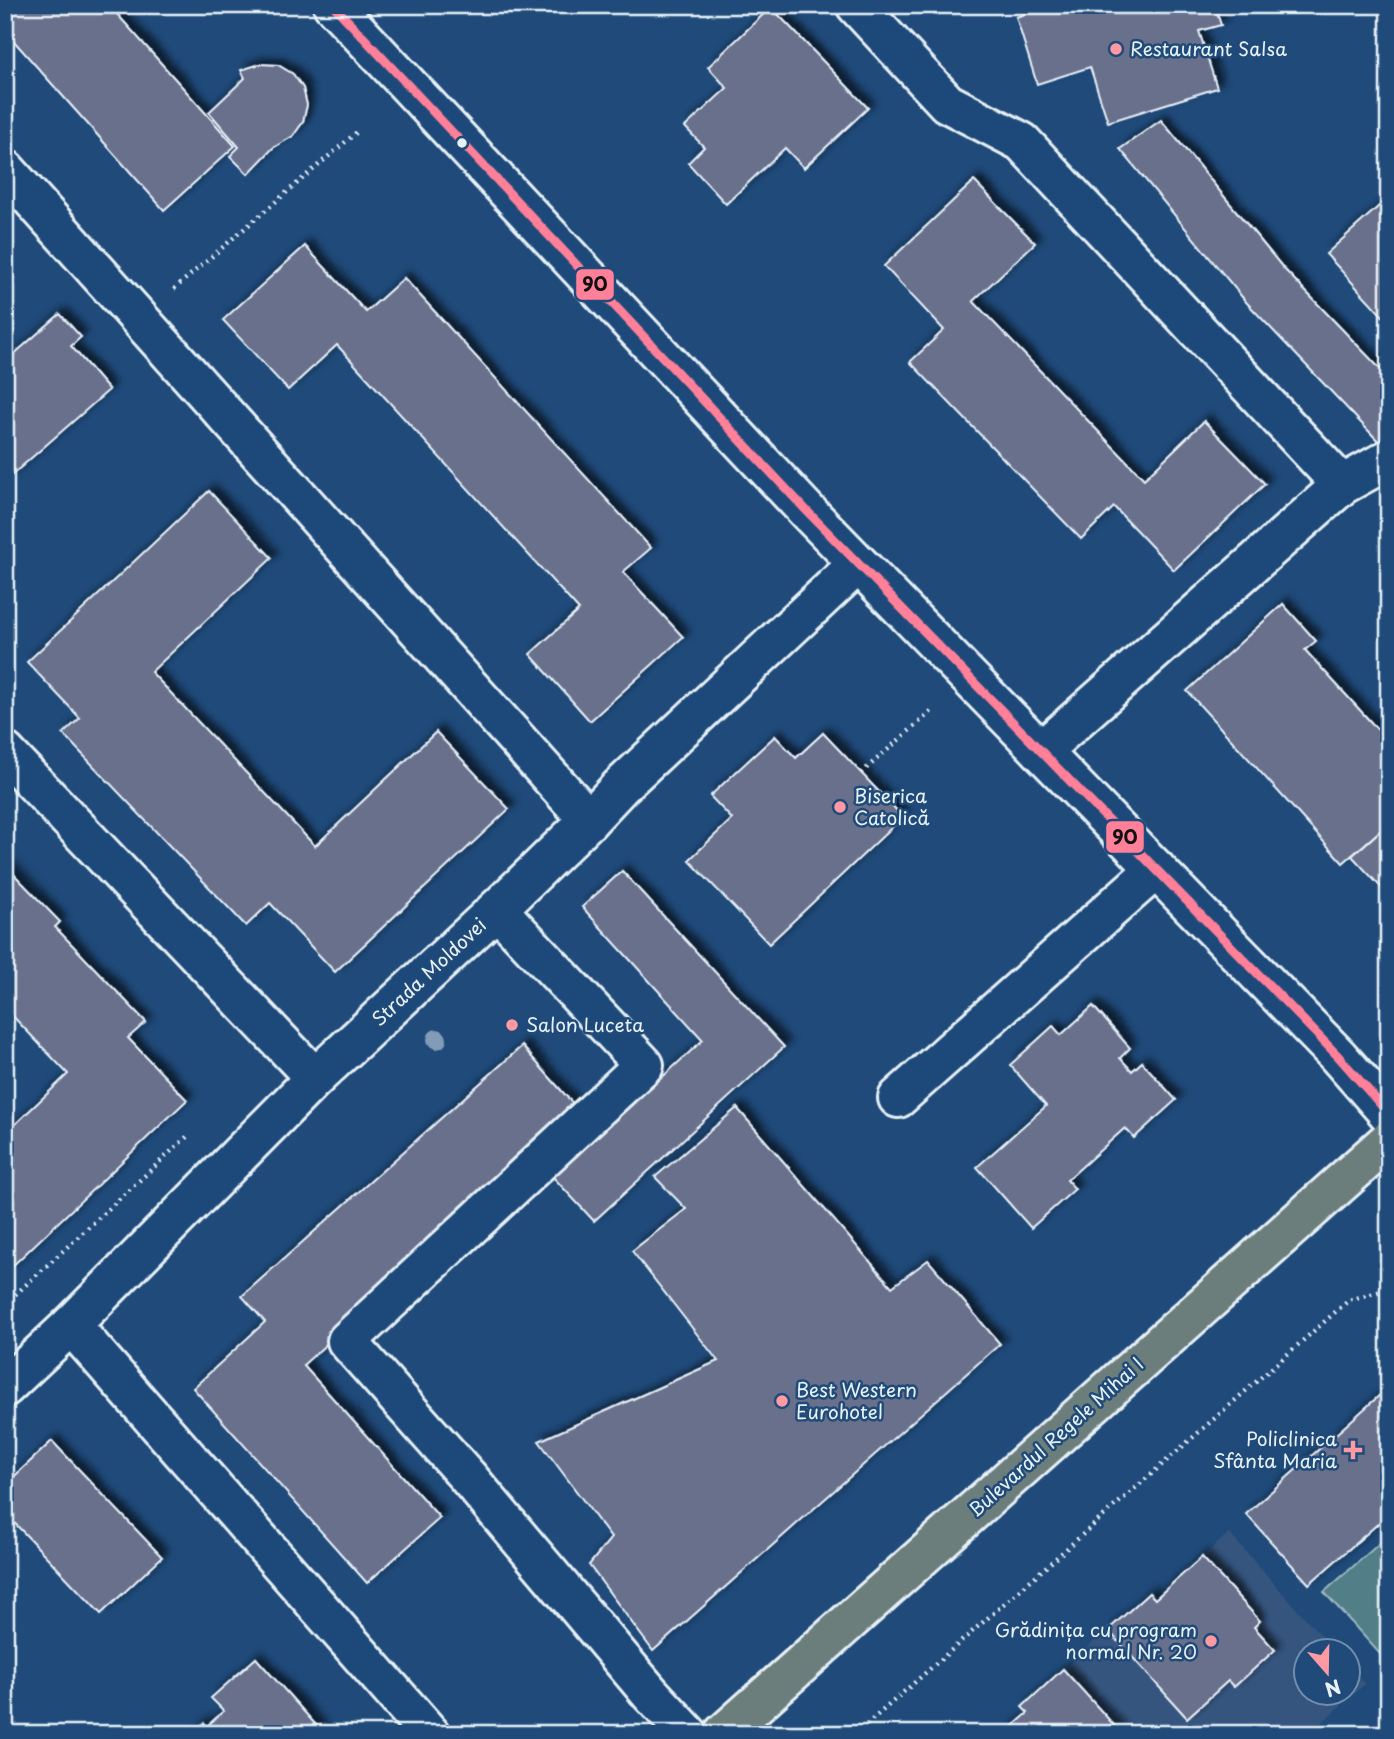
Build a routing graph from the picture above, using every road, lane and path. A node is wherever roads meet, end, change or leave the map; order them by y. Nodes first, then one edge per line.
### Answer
1 (334, 5) edge
2 (856, 5) edge
3 (356, 132) dead end
4 (5, 169) edge
5 (140, 318) junction
6 (1389, 459) edge
7 (1342, 485) junction
8 (858, 564) junction
9 (932, 711) dead end
10 (1041, 751) junction
11 (5, 752) edge
12 (861, 773) dead end
13 (589, 820) junction
14 (1156, 869) junction
15 (497, 909) junction
16 (315, 1078) junction
17 (898, 1098) dead end
18 (1389, 1114) edge
19 (196, 1129) dead end
20 (1389, 1140) edge
21 (1389, 1289) edge
22 (5, 1304) edge
23 (71, 1325) junction
24 (5, 1387) edge
25 (430, 1734) edge
26 (688, 1734) edge
27 (723, 1734) edge
28 (856, 1734) edge

1 - 8 street
2 - 7 street
3 - 5 path
4 - 5 street
5 - 13 street
6 - 7 street
7 - 10 street
8 - 10 street
8 - 13 street, Strada Moldovei
9 - 12 path
10 - 14 street
11 - 16 street
13 - 15 street, Strada Moldovei
14 - 17 street
14 - 18 street
15 - 16 street, Strada Moldovei
15 - 26 street
16 - 23 street, Strada Moldovei
19 - 22 path
20 - 27 main road, Bulevardul Regele Mihai I
21 - 28 path
23 - 24 street, Strada Moldovei
23 - 25 street

